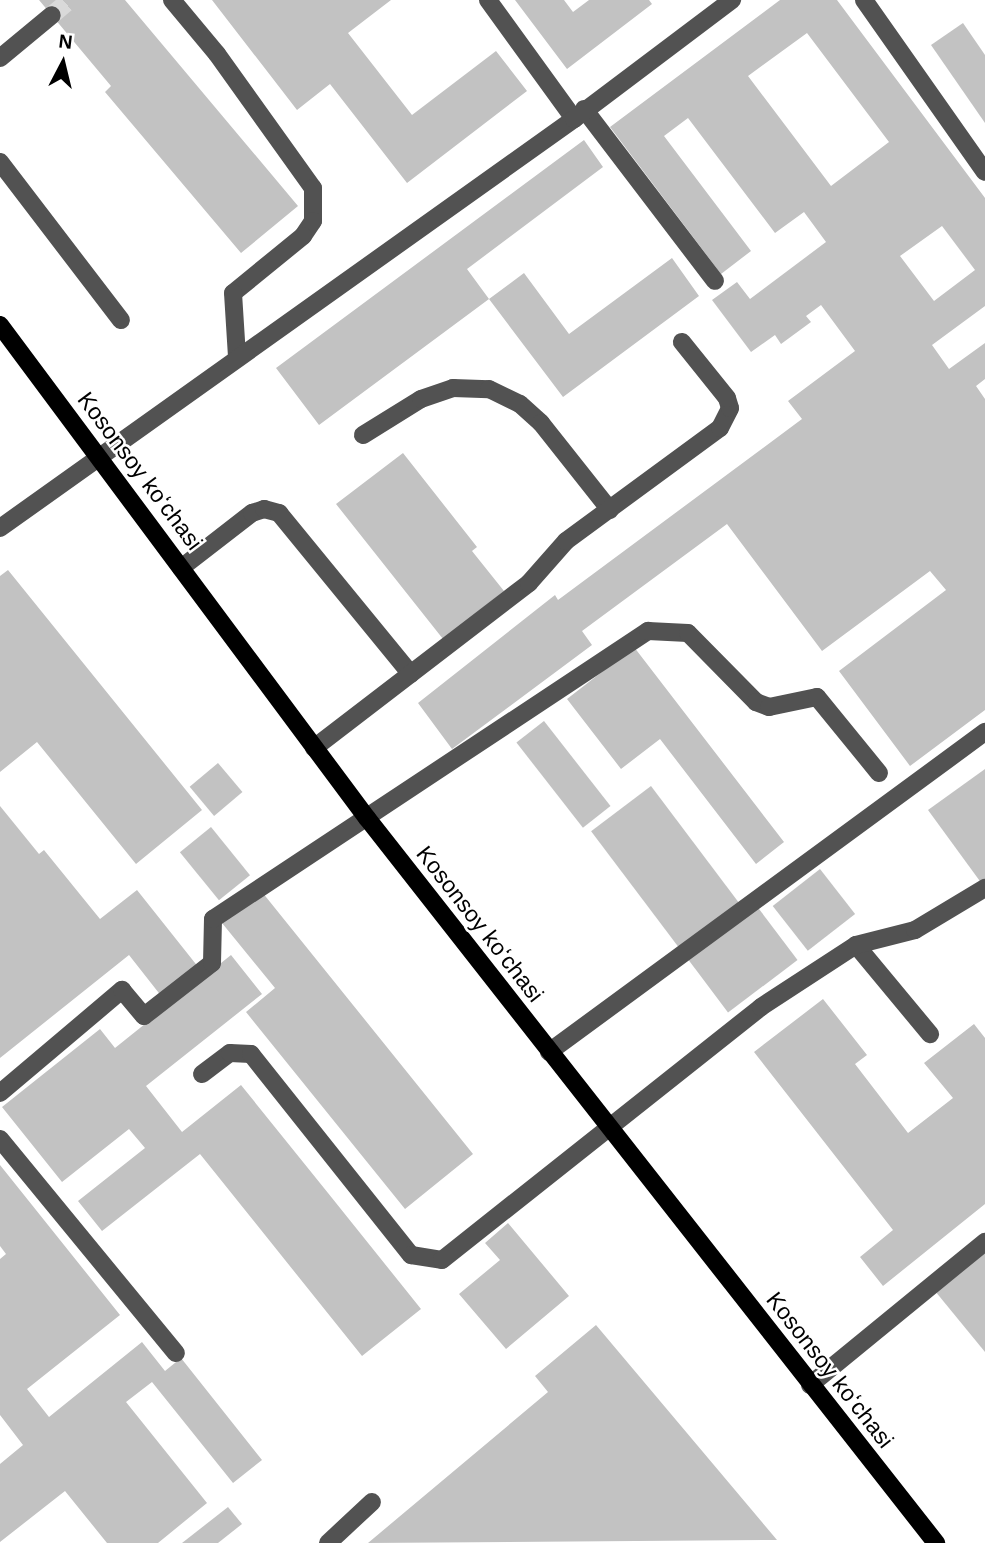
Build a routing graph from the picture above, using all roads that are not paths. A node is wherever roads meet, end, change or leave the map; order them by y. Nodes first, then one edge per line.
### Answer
1 (172, 0) edge
2 (488, 0) edge
3 (732, 0) edge
4 (864, 0) edge
5 (52, 15) tunnel mouth
6 (0, 58) edge
7 (579, 114) junction
8 (0, 162) edge
9 (985, 172) edge
10 (715, 281) dead end
11 (121, 320) dead end
12 (0, 325) edge
13 (682, 342) dead end
14 (237, 357) junction
15 (363, 435) dead end
16 (99, 456) junction
17 (610, 510) junction
18 (0, 528) edge
19 (181, 568) junction
20 (411, 674) junction
21 (985, 732) edge
22 (314, 748) junction
23 (878, 774) dead end
24 (367, 818) junction
25 (985, 888) edge
26 (856, 946) junction
27 (930, 1034) dead end
28 (549, 1052) junction
29 (202, 1074) dead end
30 (0, 1093) edge
31 (610, 1129) junction
32 (0, 1139) edge
33 (985, 1242) edge
34 (176, 1353) dead end
35 (810, 1385) junction
36 (372, 1502) dead end
37 (328, 1543) edge
38 (936, 1543) edge

1 - 14 lane
2 - 7 lane
3 - 7 lane
4 - 9 lane
5 - 6 lane
7 - 10 lane
7 - 14 lane
8 - 11 lane
12 - 16 main road, Kosonsoy koʻchasi
13 - 17 lane
14 - 16 lane
15 - 17 lane
16 - 18 lane
16 - 19 main road, Kosonsoy koʻchasi
17 - 20 lane
19 - 20 lane
19 - 22 main road, Kosonsoy koʻchasi
20 - 22 lane
21 - 28 lane
22 - 24 main road, Kosonsoy koʻchasi
23 - 24 lane
24 - 28 main road, Kosonsoy koʻchasi
24 - 30 lane
25 - 26 lane
26 - 27 lane
26 - 31 lane
28 - 31 main road, Kosonsoy koʻchasi
29 - 31 lane
31 - 35 main road, Kosonsoy koʻchasi
32 - 34 lane
33 - 35 lane
35 - 38 main road, Kosonsoy koʻchasi
36 - 37 lane

